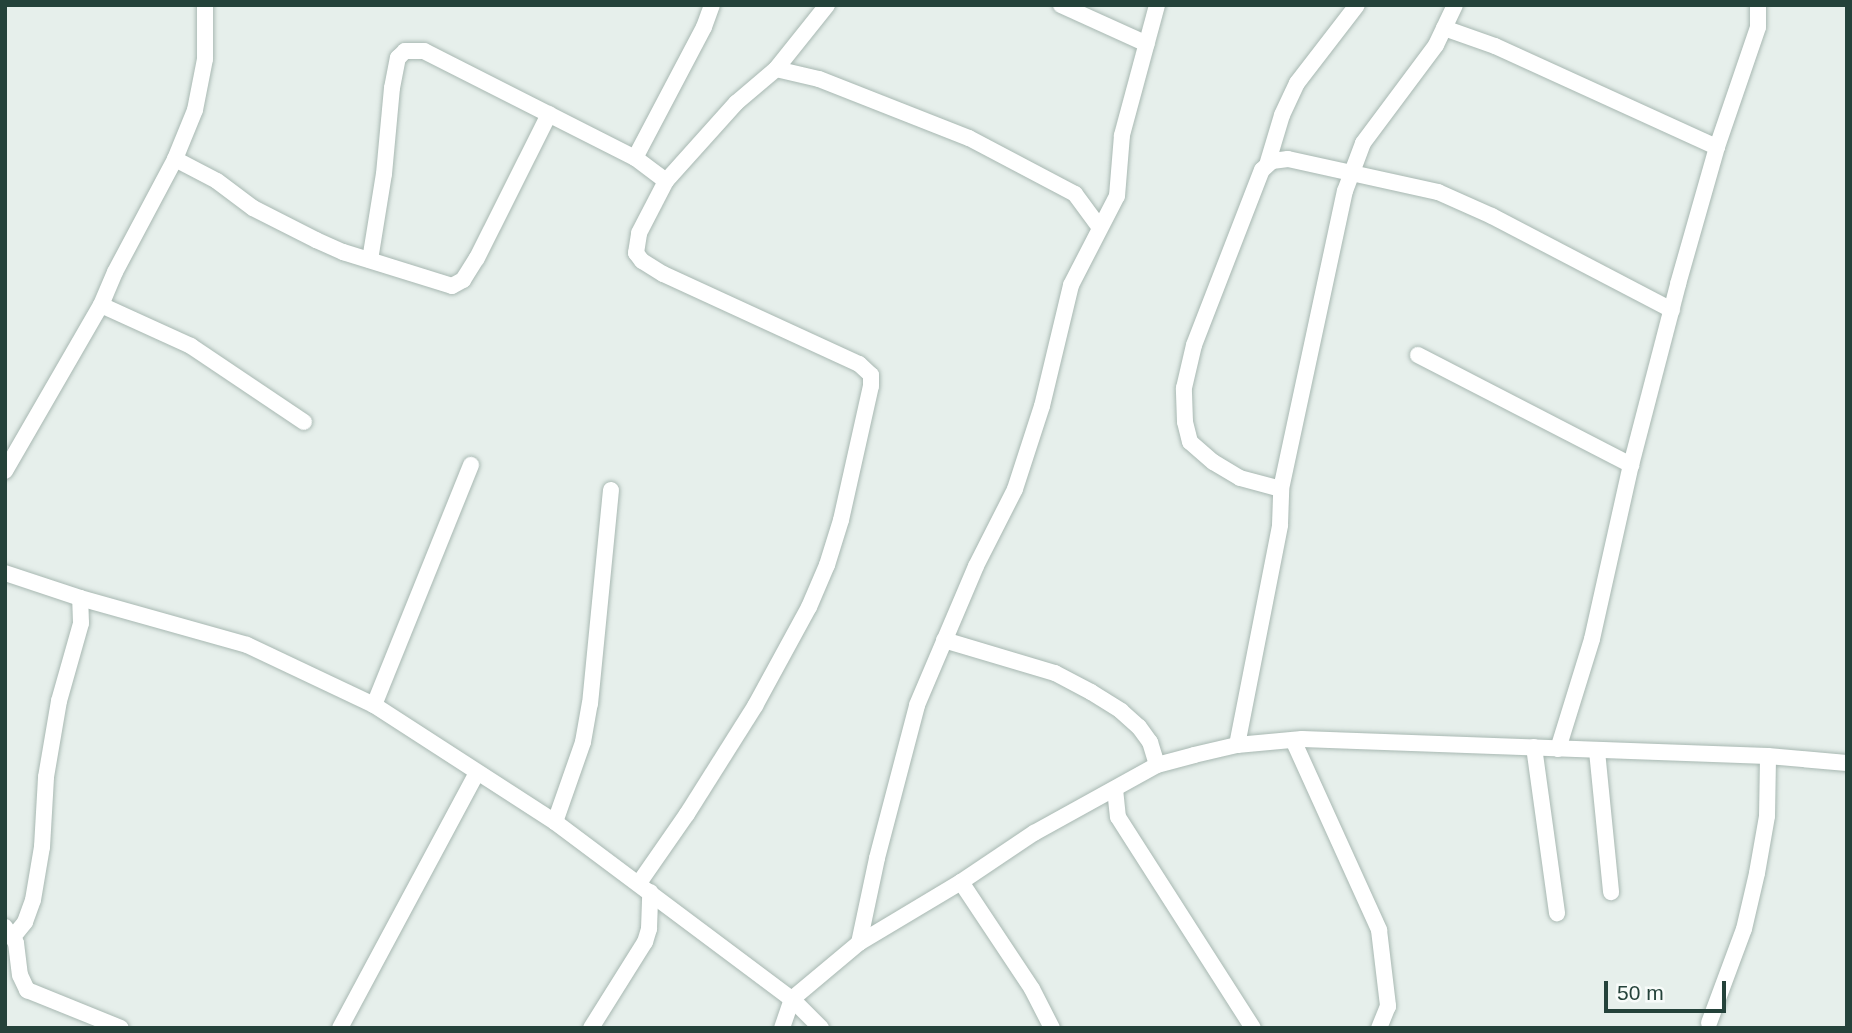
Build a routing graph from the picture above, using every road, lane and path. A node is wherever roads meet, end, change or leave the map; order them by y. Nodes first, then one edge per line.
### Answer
1 (205, 5) edge
2 (712, 5) edge
3 (827, 5) edge
4 (1061, 5) edge
5 (1157, 5) edge
6 (1357, 5) edge
7 (1455, 5) edge
8 (1758, 5) edge
9 (1444, 28) junction
10 (1147, 44) junction
11 (776, 69) junction
12 (549, 114) junction
13 (1717, 147) junction
14 (635, 158) junction
15 (174, 159) junction
16 (1267, 165) junction
17 (1352, 173) junction
18 (666, 181) junction
19 (1100, 228) junction
20 (370, 260) junction
21 (101, 305) junction
22 (1672, 310) junction
23 (1418, 355) dead end
24 (304, 422) dead end
25 (471, 465) dead end
26 (1631, 465) junction
27 (5, 471) edge
28 (1281, 489) junction
29 (611, 490) dead end
30 (5, 573) edge
31 (80, 598) junction
32 (944, 640) junction
33 (374, 705) junction
34 (1293, 740) junction
35 (1237, 746) junction
36 (1534, 747) junction
37 (1558, 749) junction
38 (1597, 751) junction
39 (1768, 756) junction
40 (1847, 763) edge
41 (1157, 765) junction
42 (477, 772) junction
43 (1115, 789) junction
44 (1089, 803) junction
45 (1118, 817) junction
46 (555, 822) junction
47 (961, 882) junction
48 (644, 887) junction
49 (1611, 892) dead end
50 (1557, 913) dead end
51 (9, 932) edge
52 (859, 943) junction
53 (792, 999) junction
54 (1709, 1023) dead end
55 (121, 1028) edge
56 (340, 1028) edge
57 (591, 1028) edge
58 (782, 1028) edge
59 (821, 1028) edge
60 (1052, 1028) edge
61 (1253, 1028) edge
62 (1379, 1028) edge

1 - 15 street
2 - 14 street
3 - 11 street
4 - 10 street
5 - 10 street
6 - 16 street
7 - 9 street
8 - 13 street
9 - 13 street
9 - 17 street
10 - 19 street
11 - 18 street
11 - 19 street
12 - 14 street
12 - 20 street
12 - 20 street
13 - 22 street
14 - 18 street
15 - 20 street
15 - 21 street
16 - 17 street
16 - 28 street
17 - 22 street
17 - 28 street
18 - 48 street
19 - 32 street
21 - 24 street
21 - 27 street
22 - 26 street
23 - 26 street
25 - 33 street
26 - 37 street
28 - 35 street
29 - 46 street
30 - 31 street
31 - 33 street
31 - 51 street
32 - 41 street
32 - 52 street
33 - 42 street
34 - 35 street
34 - 36 street
34 - 62 street
35 - 41 street
36 - 37 street
36 - 50 street
37 - 38 street
38 - 39 street
38 - 49 street
39 - 40 street
39 - 54 street
41 - 43 street
42 - 46 street
42 - 56 street
43 - 44 street
43 - 45 street
44 - 45 street
44 - 47 street
45 - 61 street
46 - 48 street
47 - 52 street
47 - 60 street
48 - 53 street
48 - 57 street
51 - 55 street
52 - 53 street
53 - 58 street
53 - 59 street

